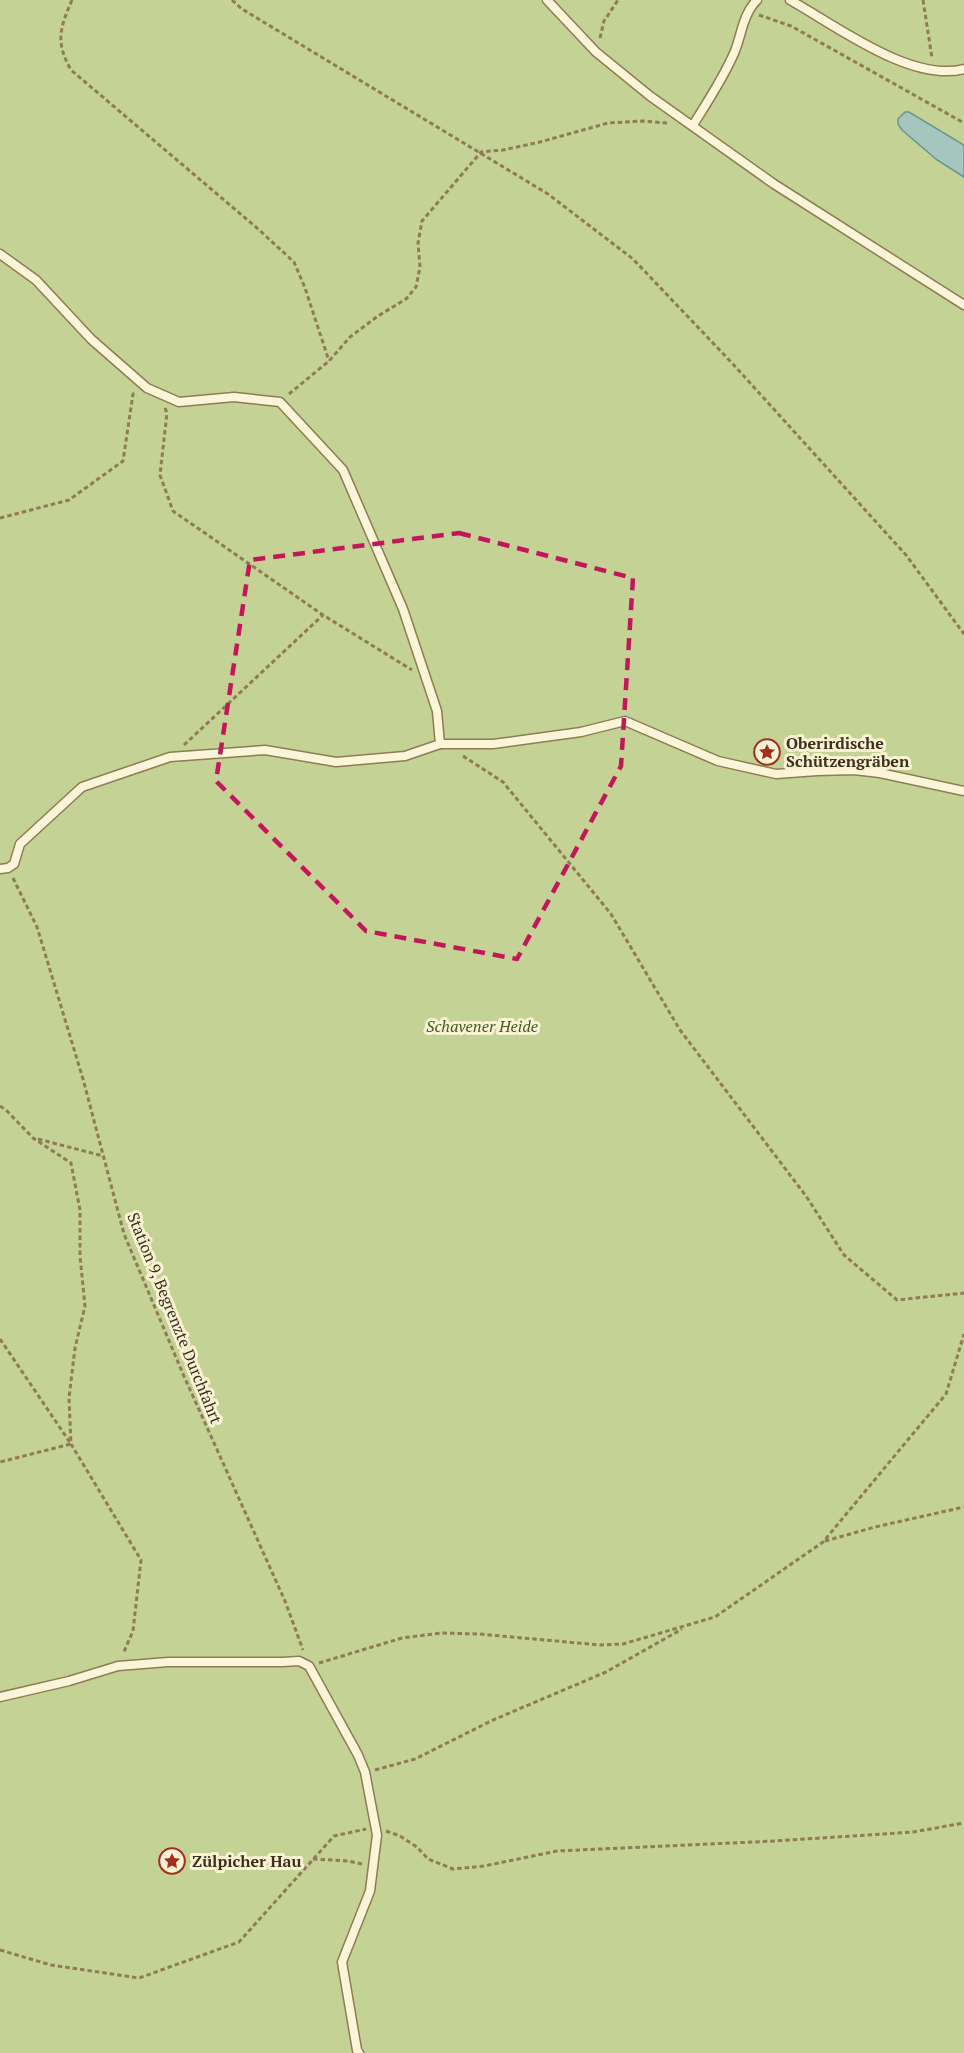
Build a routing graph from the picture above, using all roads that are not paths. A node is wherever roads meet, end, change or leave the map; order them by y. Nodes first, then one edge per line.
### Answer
1 (547, 0) edge
2 (757, 0) edge
3 (790, 0) edge
4 (964, 69) edge
5 (693, 125) junction
6 (0, 254) edge
7 (964, 305) edge
8 (440, 744) junction
9 (964, 791) edge
10 (4, 868) edge
11 (0, 1697) edge
12 (359, 2053) edge

1 - 5 lane
2 - 5 lane
3 - 4 lane
5 - 7 lane
6 - 8 lane
8 - 9 lane
8 - 10 lane
11 - 12 lane

